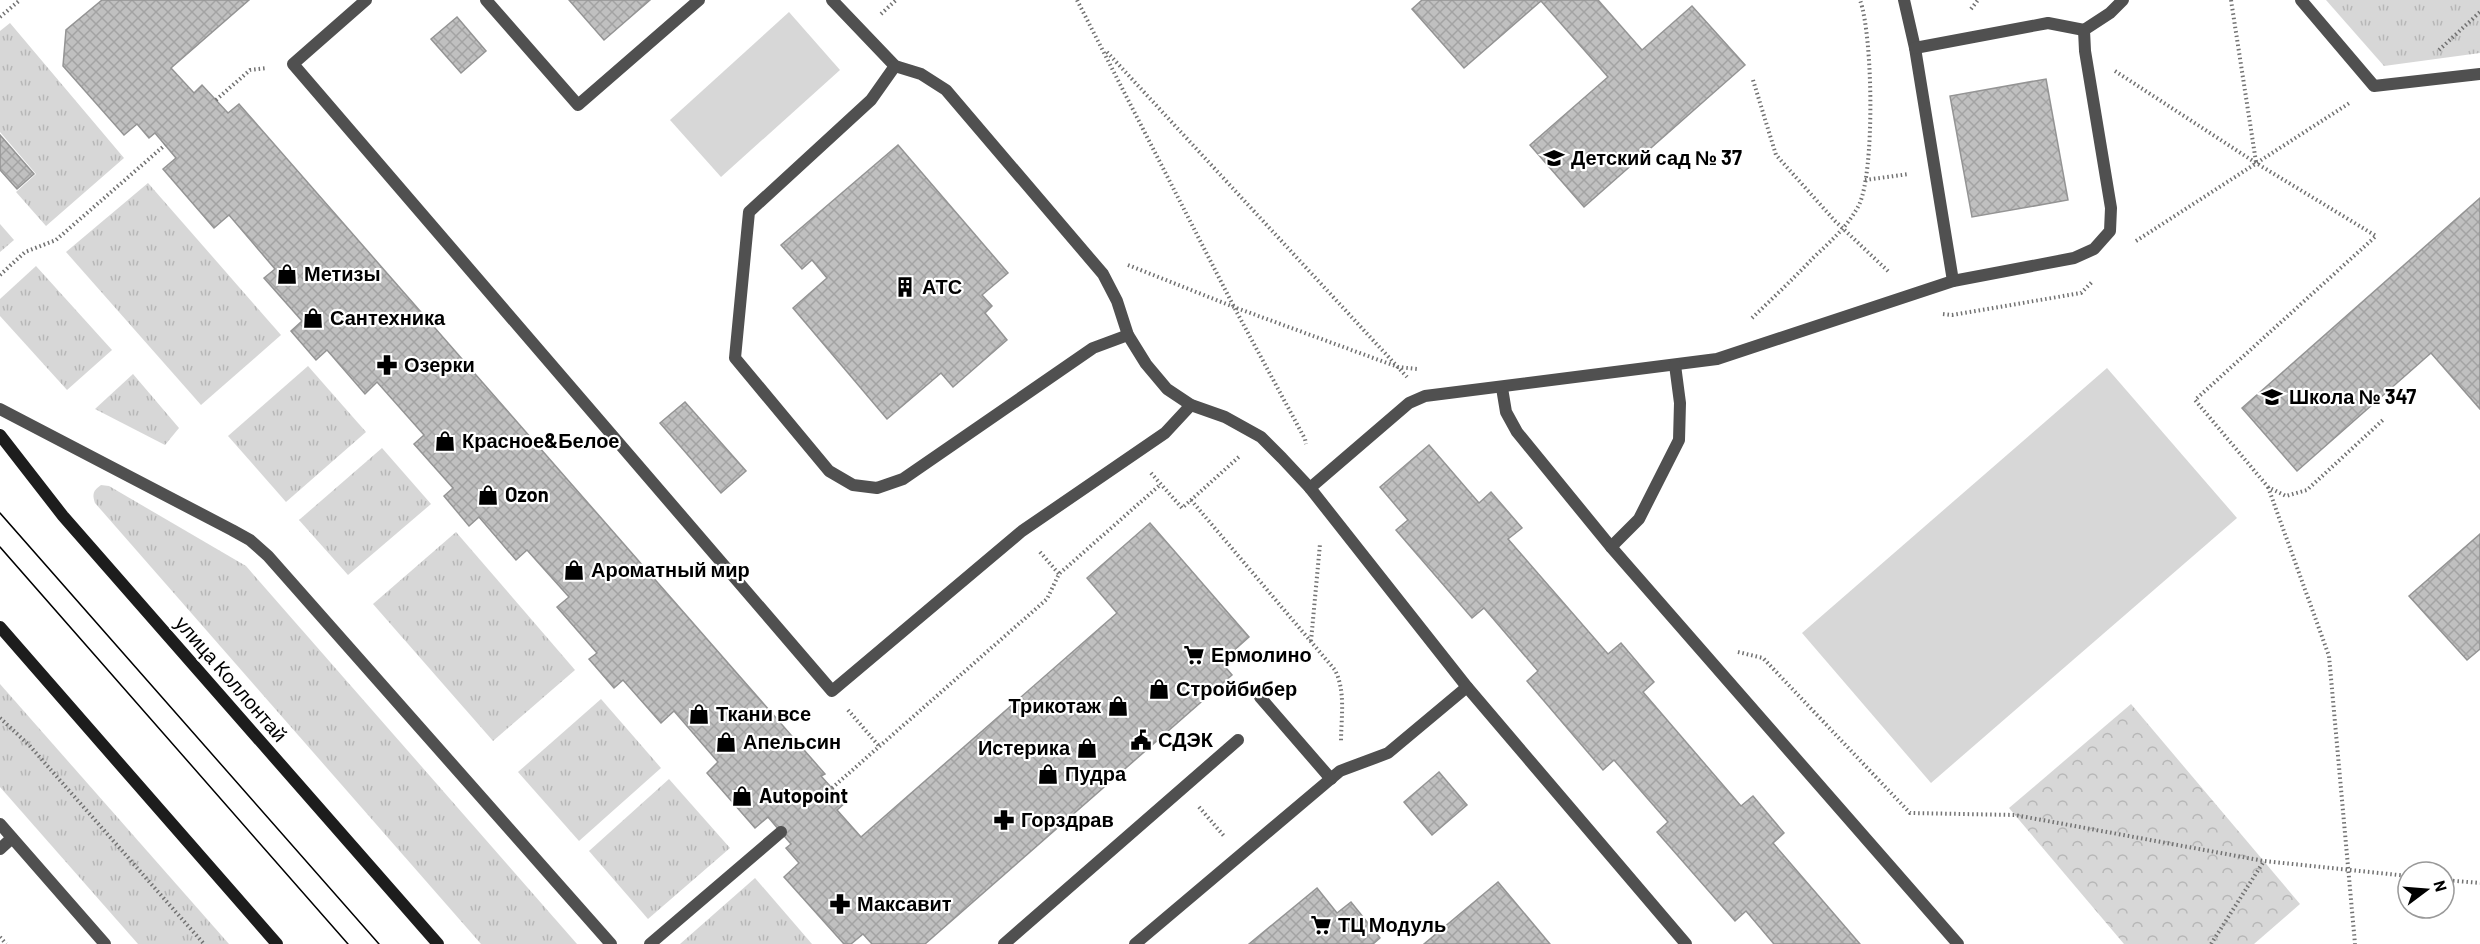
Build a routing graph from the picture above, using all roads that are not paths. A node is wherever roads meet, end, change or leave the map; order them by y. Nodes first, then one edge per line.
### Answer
1 (366, 0) edge
2 (486, 0) edge
3 (699, 0) edge
4 (832, 0) edge
5 (1904, 0) edge
6 (2123, 0) edge
7 (2301, 0) edge
8 (2084, 30) junction
9 (1915, 48) junction
10 (895, 66) junction
11 (2480, 74) edge
12 (1953, 281) junction
13 (1128, 335) junction
14 (1675, 365) junction
15 (1502, 388) junction
16 (1191, 405) junction
17 (0, 409) edge
18 (0, 435) edge
19 (1310, 488) junction
20 (1611, 547) junction
21 (0, 627) edge
22 (1467, 687) junction
23 (1260, 697) dead end
24 (1238, 740) dead end
25 (1335, 775) junction
26 (0, 824) edge
27 (781, 832) dead end
28 (12, 838) junction
29 (0, 849) edge
30 (105, 944) edge
31 (277, 944) edge
32 (438, 944) edge
33 (610, 944) edge
34 (650, 944) edge
35 (1004, 944) edge
36 (1135, 944) edge
37 (1686, 944) edge
38 (1958, 944) edge

1 - 16 street
2 - 3 street
4 - 10 street
5 - 9 street
6 - 8 street
7 - 11 street
8 - 9 street
8 - 12 street
9 - 12 street
10 - 13 street
10 - 13 street
12 - 14 street
13 - 16 street
14 - 15 street
14 - 20 street
15 - 19 street
15 - 20 street
16 - 19 street
17 - 33 street
18 - 32 main road, улица Коллонтай
19 - 22 street
20 - 38 street
21 - 31 main road
22 - 25 street
22 - 37 street
23 - 25 street
24 - 35 street
25 - 36 street
26 - 28 street
27 - 34 street
28 - 29 street
28 - 30 street

